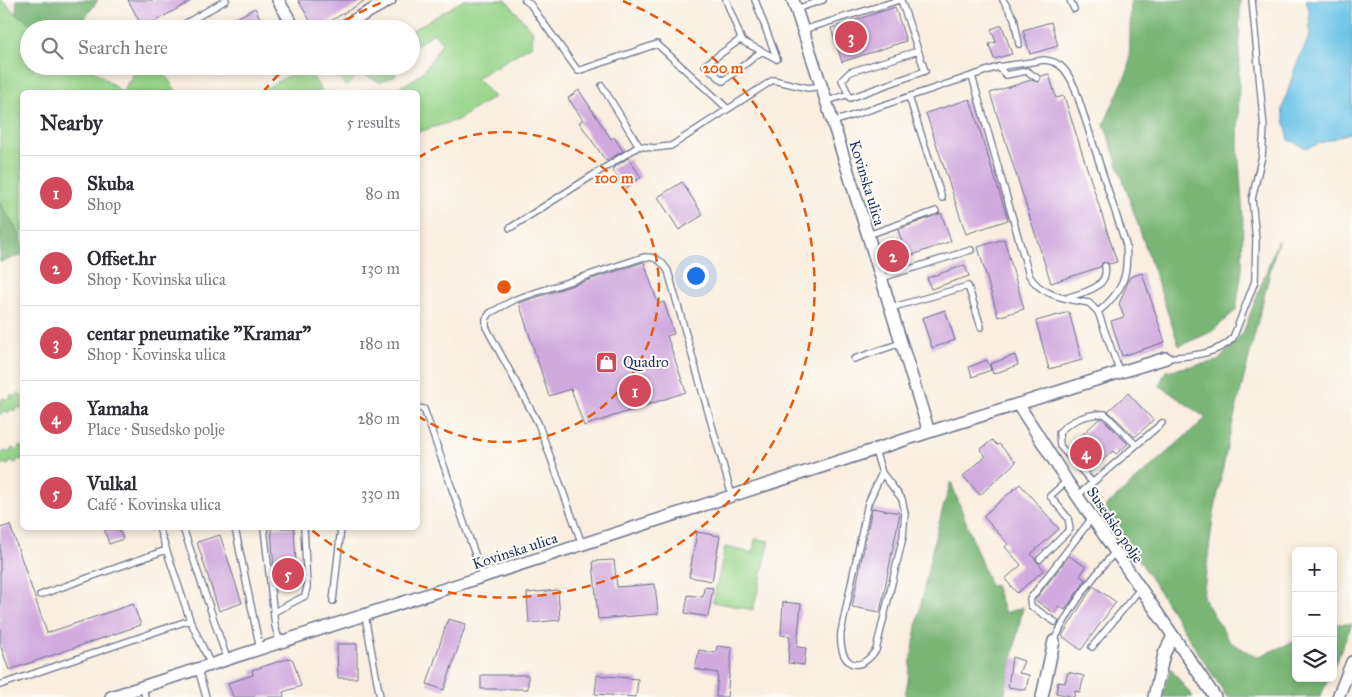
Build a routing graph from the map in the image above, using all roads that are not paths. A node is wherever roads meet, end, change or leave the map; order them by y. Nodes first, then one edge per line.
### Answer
1 (226, 0) edge
2 (278, 0) edge
3 (390, 0) edge
4 (525, 0) edge
5 (726, 0) edge
6 (754, 0) edge
7 (823, 0) edge
8 (900, 0) edge
9 (1004, 0) edge
10 (1070, 0) edge
11 (1252, 0) edge
12 (794, 4) edge
13 (1074, 9) dead end
14 (192, 20) edge
15 (287, 20) edge
16 (354, 20) edge
17 (803, 30) junction
18 (741, 39) junction
19 (1019, 44) dead end
20 (762, 51) junction
21 (918, 52) junction
22 (998, 67) junction
23 (972, 76) junction
24 (1037, 78) dead end
25 (602, 86) dead end
26 (822, 86) junction
27 (846, 95) junction
28 (909, 97) junction
29 (826, 101) junction
30 (728, 109) junction
31 (833, 122) junction
32 (639, 146) junction
33 (942, 198) dead end
34 (936, 211) dead end
35 (510, 228) dead end
36 (868, 235) junction
37 (971, 250) dead end
38 (1105, 266) dead end
39 (881, 278) junction
40 (1068, 298) junction
41 (890, 308) junction
42 (1098, 312) junction
43 (981, 326) dead end
44 (901, 343) junction
45 (1166, 358) joint
46 (854, 359) dead end
47 (1120, 372) junction
48 (1018, 404) junction
49 (420, 408) edge
50 (1162, 423) dead end
51 (928, 432) junction
52 (1136, 445) junction
53 (875, 450) junction
54 (882, 473) junction
55 (1067, 481) junction
56 (1092, 482) junction
57 (732, 496) junction
58 (1077, 496) junction
59 (1092, 518) junction
60 (160, 530) edge
61 (184, 530) edge
62 (235, 530) edge
63 (264, 530) edge
64 (304, 530) edge
65 (341, 530) edge
66 (582, 544) junction
67 (166, 550) junction
68 (1115, 552) junction
69 (1040, 560) dead end
70 (483, 577) junction
71 (1140, 588) junction
72 (40, 595) dead end
73 (332, 601) dead end
74 (274, 612) junction
75 (364, 616) junction
76 (190, 620) junction
77 (1055, 622) dead end
78 (1172, 636) junction
79 (1054, 641) joint
80 (280, 643) junction
81 (1092, 647) dead end
82 (260, 649) junction
83 (227, 659) junction
84 (1352, 662) edge
85 (211, 665) junction
86 (198, 669) junction
87 (0, 684) edge
88 (144, 692) edge
89 (111, 697) edge
90 (206, 697) edge
91 (380, 697) edge
92 (1042, 697) edge
93 (1154, 697) edge
94 (1215, 697) edge
95 (1338, 697) edge

1 - 14 lane
2 - 15 street
3 - 16 street
4 - 30 lane
5 - 18 lane
6 - 20 lane
7 - 12 lane
8 - 17 lane
8 - 21 lane
9 - 19 lane
10 - 13 lane
11 - 45 lane
12 - 17 street, Kovinska ulica
17 - 26 street, Kovinska ulica
18 - 20 lane
18 - 20 lane
21 - 27 lane
21 - 27 lane
22 - 23 lane
22 - 24 lane
22 - 42 lane
23 - 28 lane
23 - 40 lane
25 - 32 lane
26 - 29 street, Kovinska ulica
26 - 30 lane
27 - 29 lane
28 - 31 lane
28 - 33 lane
29 - 31 street, Kovinska ulica
30 - 32 lane
31 - 36 street, Kovinska ulica
32 - 35 lane
34 - 36 lane
36 - 39 street, Kovinska ulica
37 - 39 lane
38 - 40 lane
39 - 41 street, Kovinska ulica
40 - 42 lane
41 - 43 lane
41 - 44 street, Kovinska ulica
42 - 47 lane
44 - 46 lane
44 - 51 street, Kovinska ulica
45 - 47 street, Kovinska ulica
47 - 48 street, Kovinska ulica
48 - 51 street, Kovinska ulica
48 - 55 street, Susedsko polje
49 - 70 lane
50 - 52 lane
51 - 53 street, Kovinska ulica
52 - 56 lane
52 - 56 lane
53 - 54 lane
53 - 57 street, Kovinska ulica
54 - 54 lane
55 - 58 street, Susedsko polje
55 - 69 lane
56 - 58 lane
57 - 66 street, Kovinska ulica
57 - 66 lane
58 - 59 street, Susedsko polje
59 - 68 street, Susedsko polje
59 - 77 lane
60 - 67 lane
61 - 83 lane
62 - 82 lane
63 - 74 lane
64 - 74 lane
65 - 73 lane
66 - 70 street, Kovinska ulica
67 - 72 lane
67 - 76 lane
68 - 71 street, Susedsko polje
68 - 79 lane
70 - 75 street, Kovinska ulica
71 - 78 street, Susedsko polje
71 - 81 lane
74 - 80 lane
75 - 80 street, Kovinska ulica
75 - 91 lane
76 - 85 lane
76 - 87 lane
78 - 93 street
78 - 94 street, Susedsko polje
79 - 92 street
80 - 82 street, Kovinska ulica
82 - 83 street, Kovinska ulica
83 - 85 street, Kovinska ulica
84 - 95 street
85 - 86 street, Kovinska ulica
86 - 88 street, Kovinska ulica
86 - 90 lane
88 - 89 street, Kovinska ulica

